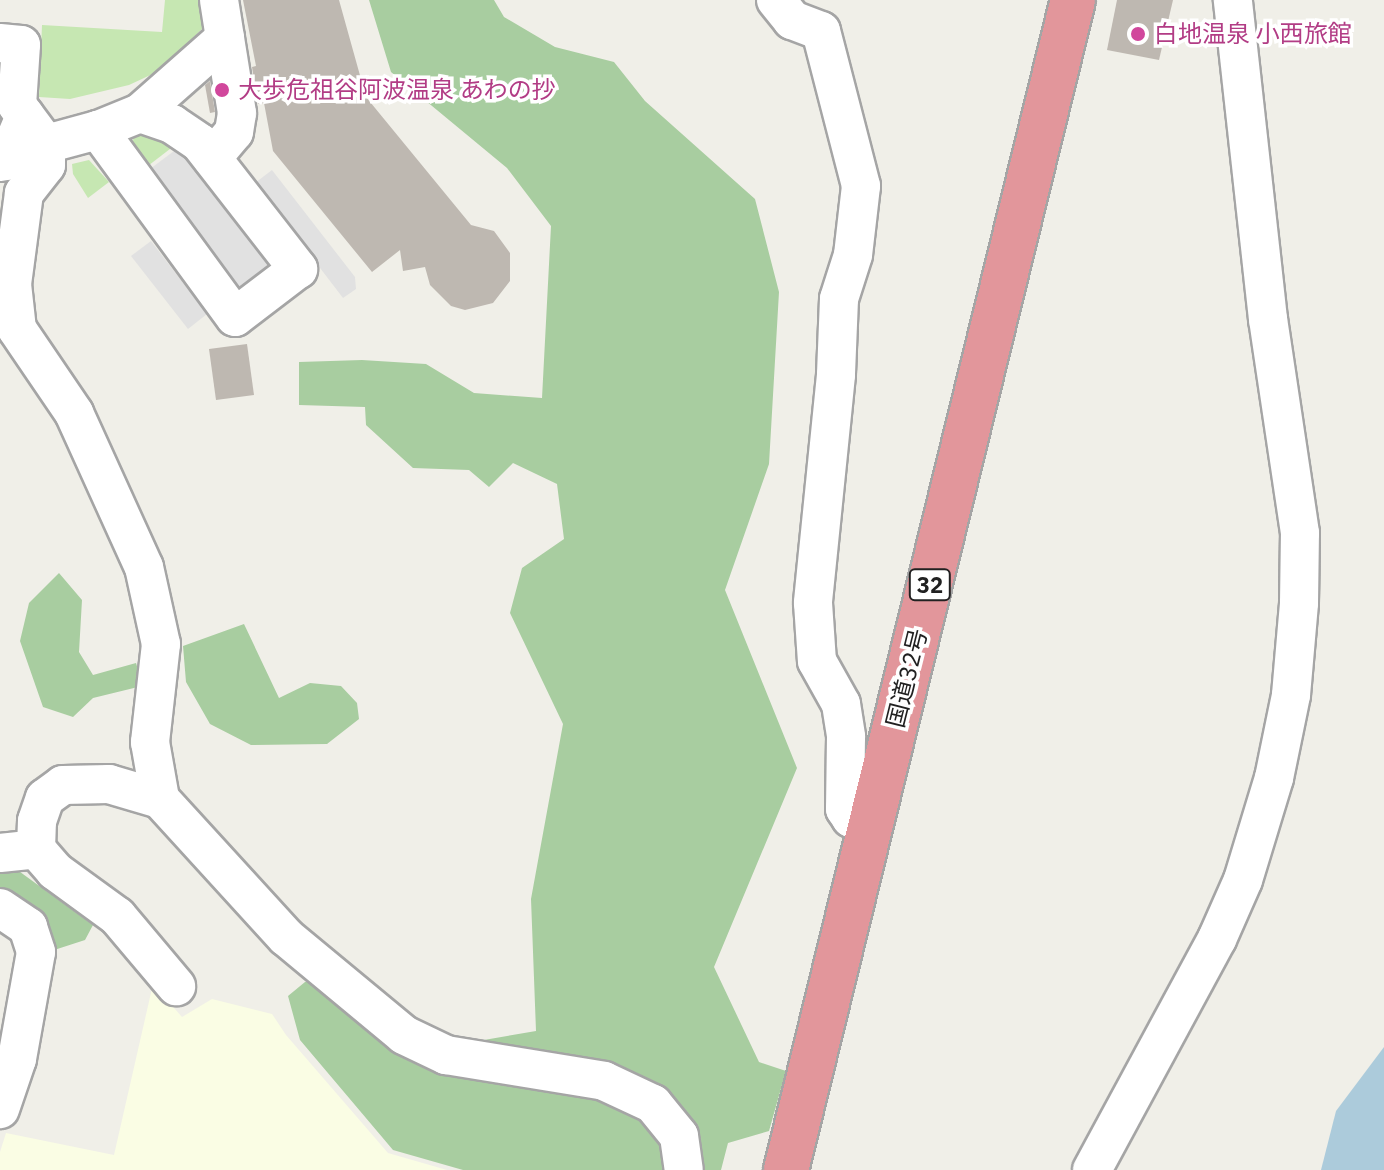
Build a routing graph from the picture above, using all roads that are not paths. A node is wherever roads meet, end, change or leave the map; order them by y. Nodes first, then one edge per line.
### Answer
1 (219, 0) edge
2 (776, 0) edge
3 (1073, 0) edge
4 (1233, 0) edge
5 (225, 38) junction
6 (0, 43) edge
7 (140, 113) junction
8 (36, 130) junction
9 (98, 130) junction
10 (212, 158) junction
11 (0, 162) edge
12 (160, 799) junction
13 (871, 826) junction
14 (18, 851) edge
15 (0, 908) edge
16 (176, 986) dead end
17 (0, 1109) edge
18 (684, 1170) edge
19 (786, 1170) edge
20 (1092, 1170) edge

1 - 5 street
2 - 13 street
3 - 13 highway, 国道32号 / 32
4 - 20 street
5 - 7 street
5 - 10 street
6 - 8 street
7 - 9 street
7 - 10 street
8 - 9 street
8 - 11 street
8 - 12 street
9 - 10 street
12 - 14 street
12 - 18 street
13 - 19 highway, 国道32号 / 32
14 - 16 street
15 - 17 street

